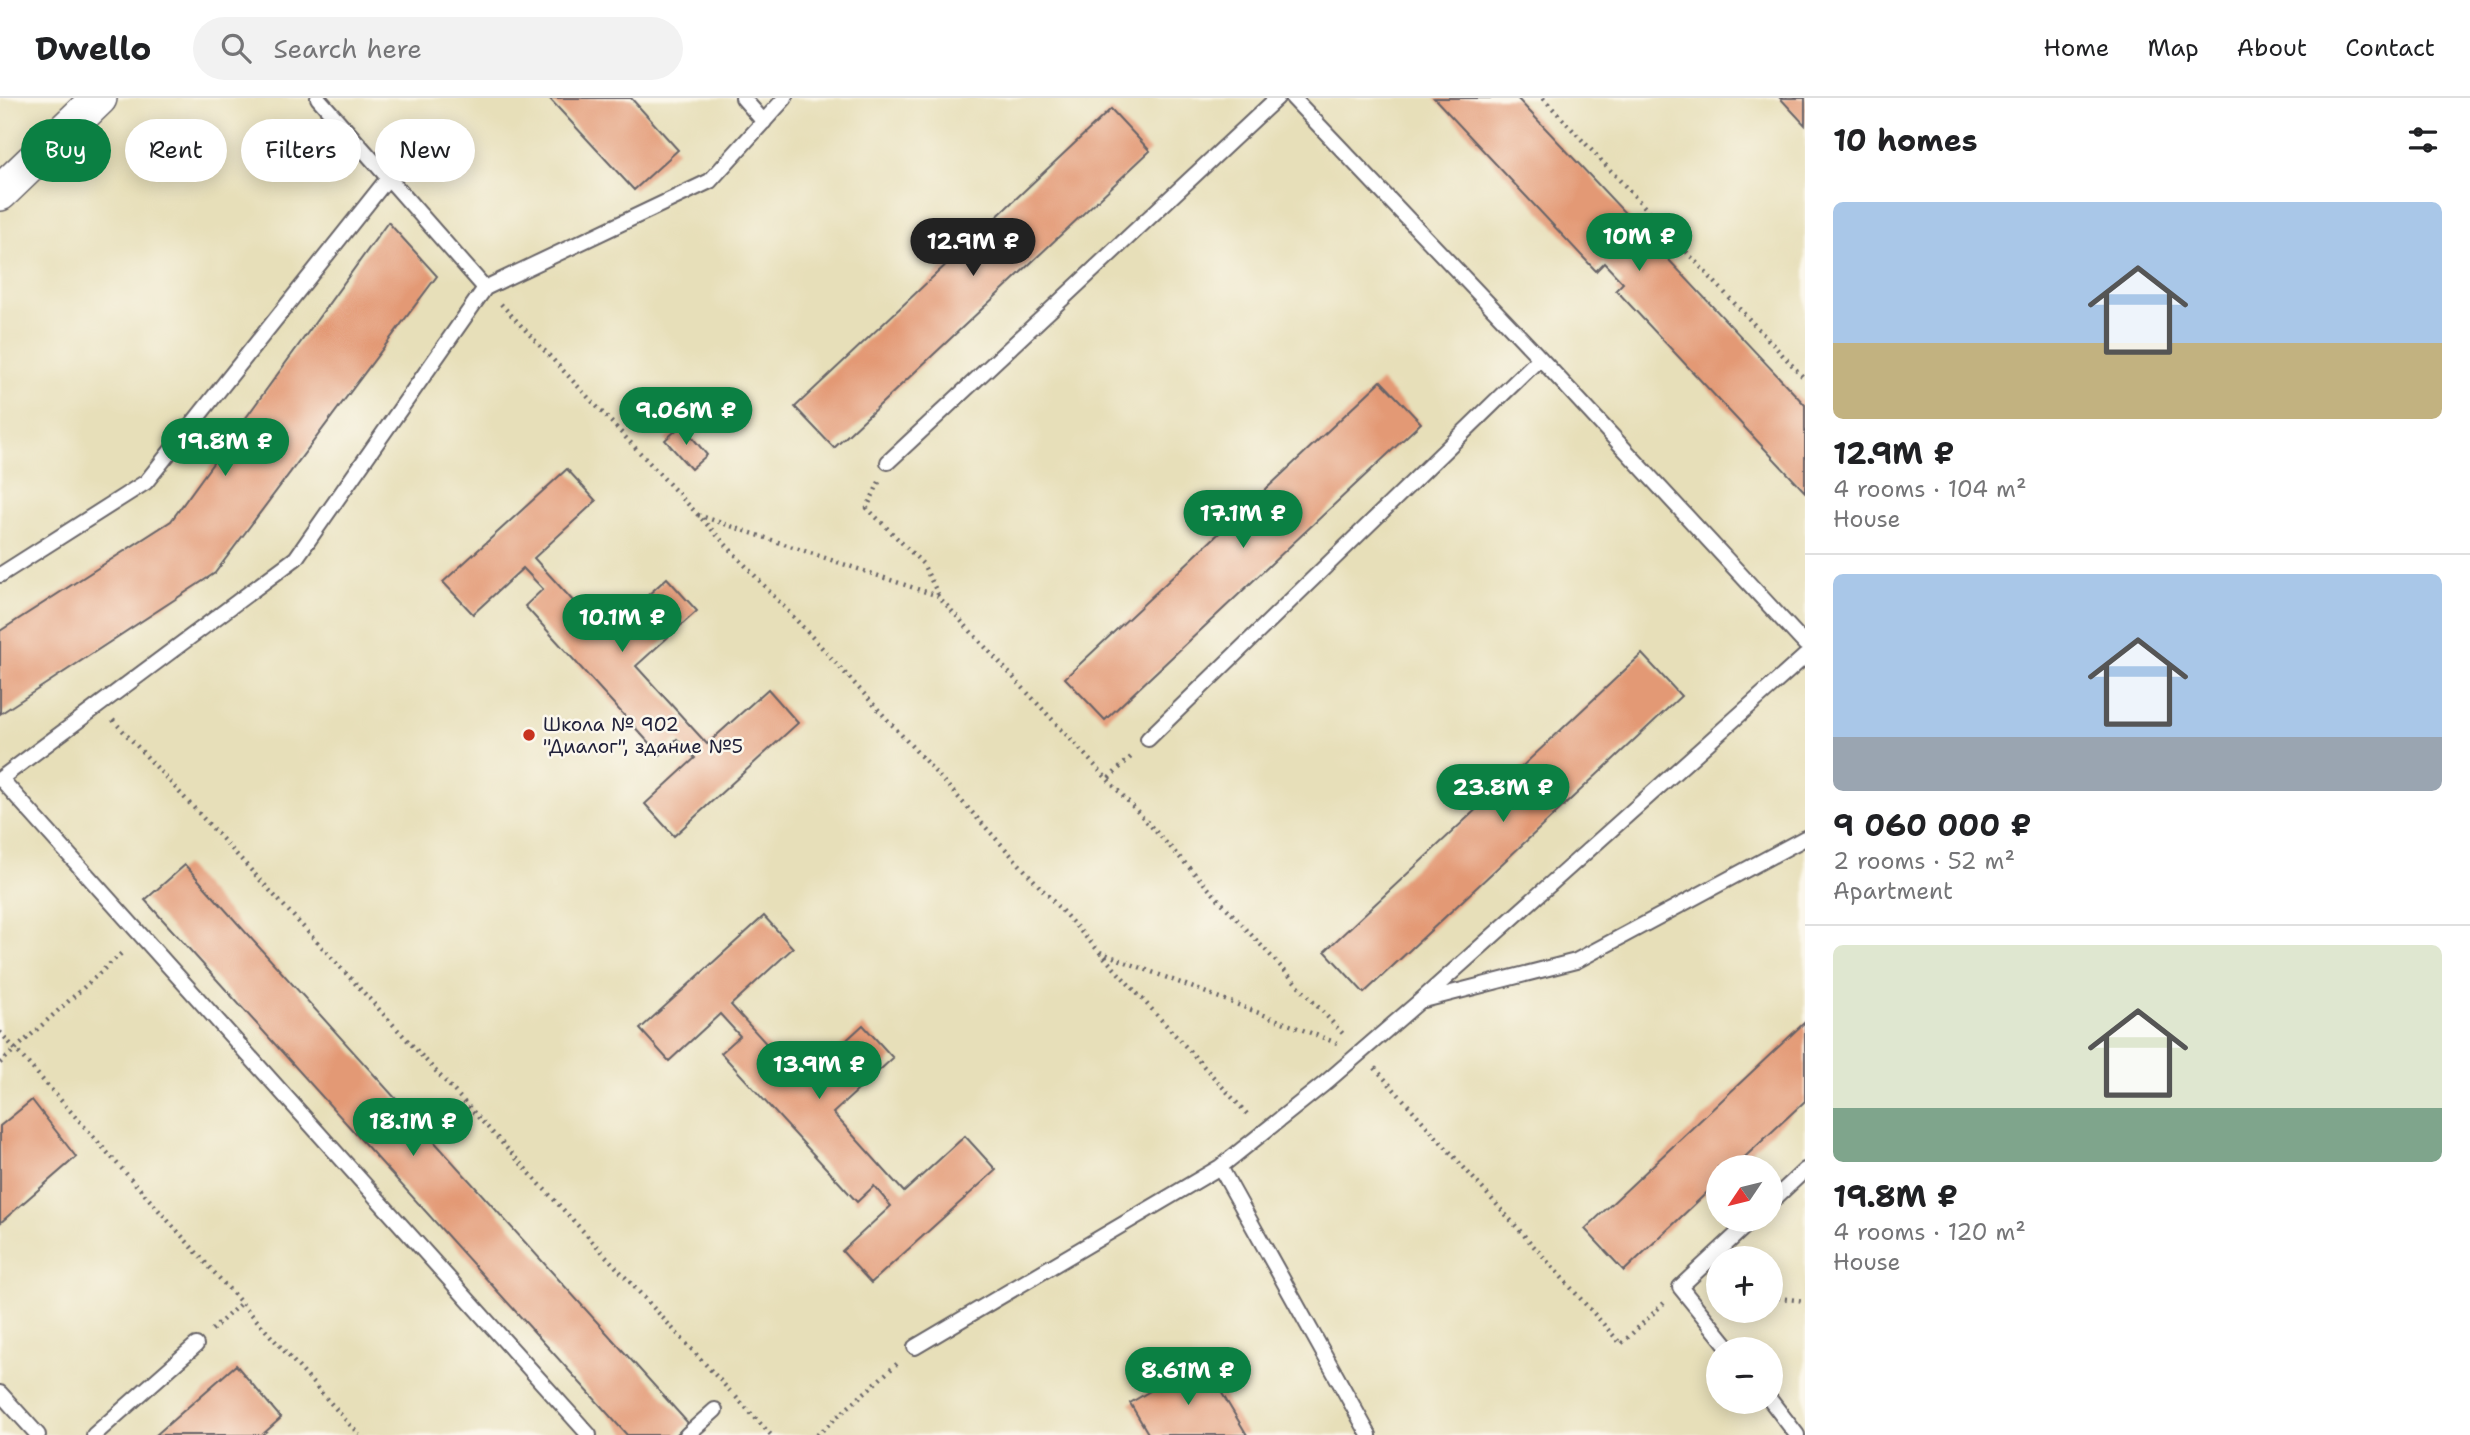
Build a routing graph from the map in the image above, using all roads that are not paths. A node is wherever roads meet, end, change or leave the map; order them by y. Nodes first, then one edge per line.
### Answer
1 (99, 98) edge
2 (318, 98) edge
3 (743, 98) edge
4 (785, 98) edge
5 (1277, 98) edge
6 (1293, 98) edge
7 (764, 122) junction
8 (375, 163) edge
9 (385, 182) edge
10 (392, 182) edge
11 (0, 192) edge
12 (485, 288) junction
13 (1540, 358) junction
14 (888, 462) road end
15 (0, 575) edge
16 (1805, 644) edge
17 (1805, 656) edge
18 (1148, 739) road end
19 (0, 779) edge
20 (1805, 838) edge
21 (1420, 1002) junction
22 (1220, 1167) junction
23 (1805, 1170) edge
24 (1783, 1191) edge
25 (1739, 1232) edge
26 (1720, 1337) edge
27 (196, 1345) road end
28 (915, 1347) road end
29 (0, 1393) edge
30 (715, 1410) dead end
31 (1781, 1414) edge
32 (38, 1435) edge
33 (94, 1435) edge
34 (589, 1435) edge
35 (687, 1435) edge
36 (1370, 1435) edge
37 (1797, 1435) edge

1 - 11 street
2 - 8 lane
3 - 7 lane
4 - 7 lane
5 - 14 lane
6 - 13 lane
7 - 12 lane
9 - 15 lane
10 - 12 lane
12 - 19 lane
13 - 16 lane
13 - 18 lane
17 - 21 lane
19 - 34 lane
20 - 21 lane
21 - 22 lane
22 - 28 lane
22 - 36 lane
23 - 24 lane
25 - 26 lane
27 - 33 lane
29 - 32 lane
30 - 35 lane
31 - 37 lane

